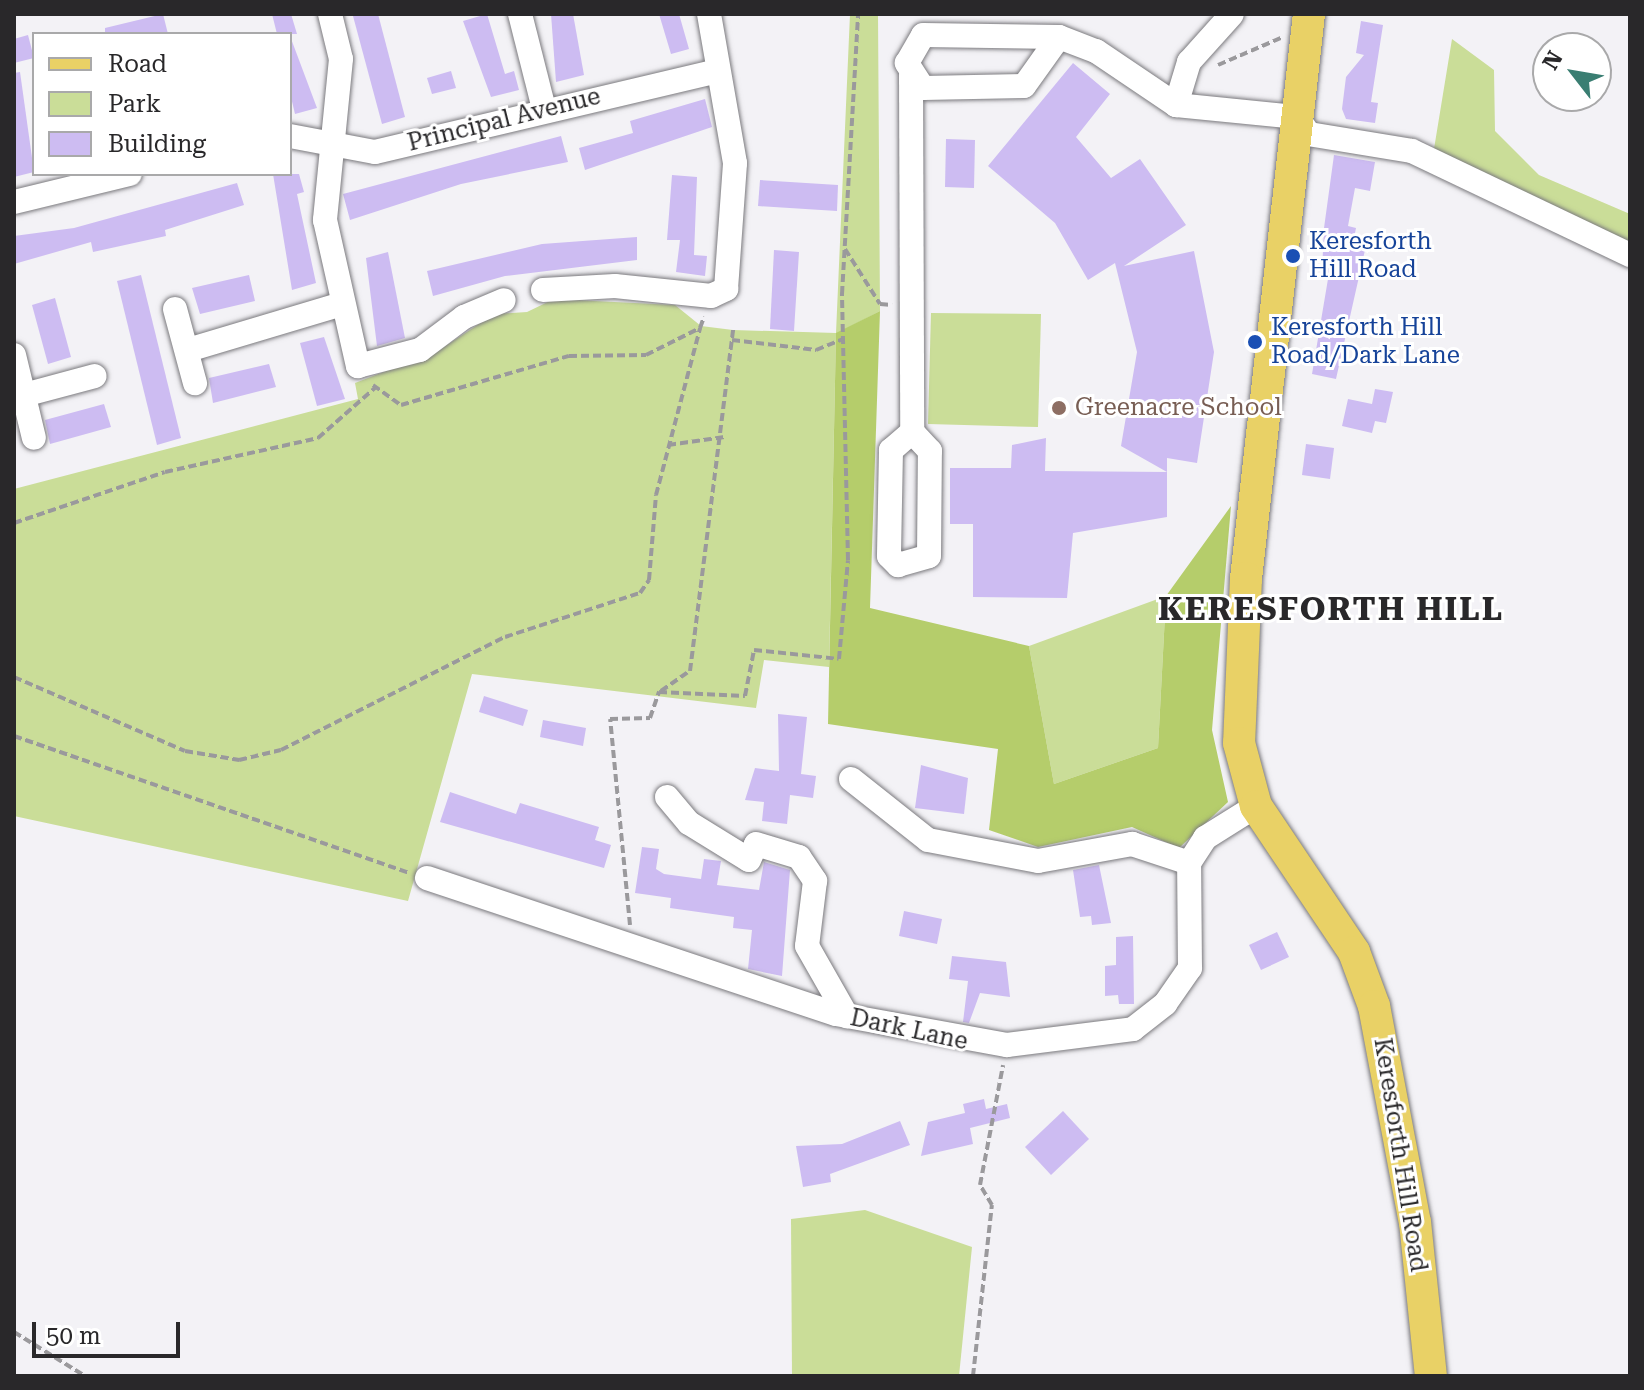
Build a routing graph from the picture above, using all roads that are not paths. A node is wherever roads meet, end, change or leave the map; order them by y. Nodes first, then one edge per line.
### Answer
1 (330, 14) edge
2 (520, 14) edge
3 (709, 14) edge
4 (1232, 14) edge
5 (1307, 24) edge
6 (1059, 37) junction
7 (717, 71) junction
8 (911, 75) junction
9 (1176, 105) junction
10 (544, 109) junction
11 (1297, 117) junction
12 (292, 136) edge
13 (330, 139) junction
14 (122, 176) edge
15 (14, 202) edge
16 (1630, 255) edge
17 (543, 290) dead end
18 (504, 300) dead end
19 (339, 305) junction
20 (175, 309) dead end
21 (188, 350) junction
22 (14, 355) edge
23 (95, 376) dead end
24 (195, 383) dead end
25 (24, 395) junction
26 (912, 432) junction
27 (34, 438) dead end
28 (851, 779) dead end
29 (667, 797) dead end
30 (1256, 806) junction
31 (1189, 863) junction
32 (427, 878) road end
33 (847, 1016) junction
34 (1431, 1376) edge

1 - 13 street
2 - 10 street
3 - 7 street
4 - 9 street
5 - 11 main road, Keresforth Hill Road
6 - 8 street
6 - 8 street
6 - 9 street
7 - 10 street, Principal Avenue
7 - 17 street
8 - 26 street
9 - 11 street
10 - 13 street, Principal Avenue
11 - 16 street
11 - 30 main road, Keresforth Hill Road
12 - 13 street, Principal Avenue
13 - 19 street
14 - 15 street
18 - 19 street
19 - 21 street
20 - 21 street
21 - 24 street
22 - 25 street
23 - 25 street
25 - 27 street
26 - 26 street
28 - 31 street
29 - 33 street
30 - 31 street
30 - 34 main road, Keresforth Hill Road
31 - 33 street, Dark Lane
32 - 33 street, Dark Lane

